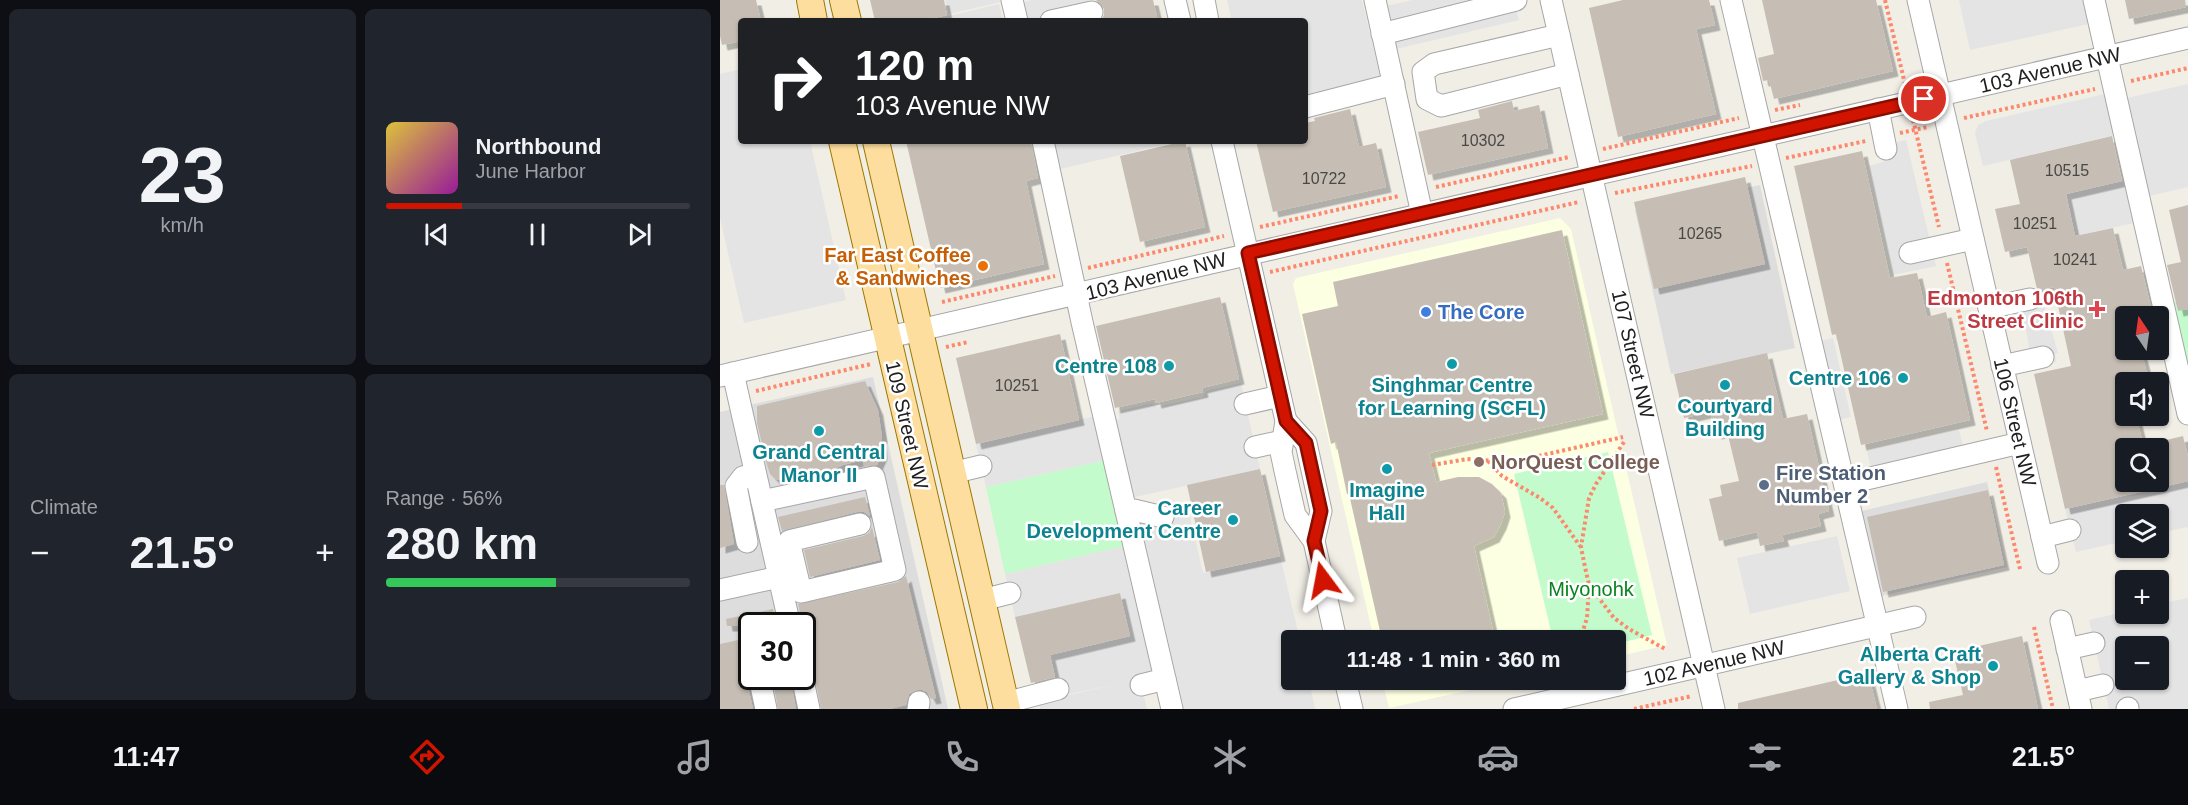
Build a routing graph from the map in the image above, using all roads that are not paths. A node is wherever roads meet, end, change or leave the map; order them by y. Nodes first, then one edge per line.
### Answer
1 (810, 0) edge
2 (843, 0) edge
3 (1012, 0) edge
4 (1175, 0) edge
5 (1204, 0) edge
6 (1375, 0) edge
7 (1516, 0) edge
8 (1551, 0) edge
9 (1731, 0) edge
10 (1918, 0) edge
11 (2094, 0) edge
12 (1092, 12) dead end
13 (813, 18) edge
14 (847, 18) edge
15 (1016, 18) edge
16 (1065, 18) edge
17 (1179, 18) edge
18 (1208, 18) edge
19 (1382, 34) junction
20 (1559, 35) junction
21 (2188, 38) edge
22 (2107, 57) junction
23 (1568, 74) junction
24 (1394, 84) junction
25 (1940, 95) junction
26 (1308, 106) edge
27 (1878, 109) junction
28 (1762, 136) junction
29 (1885, 143) road end
30 (843, 144) edge
31 (877, 144) edge
32 (1044, 144) edge
33 (1223, 144) edge
34 (1592, 175) junction
35 (1422, 214) junction
36 (1973, 240) junction
37 (1248, 253) junction
38 (1910, 253) dead end
39 (1076, 295) junction
40 (2030, 299) dead end
41 (1989, 308) junction
42 (921, 341) junction
43 (889, 349) junction
44 (2043, 357) dead end
45 (2002, 366) junction
46 (726, 375) edge
47 (1280, 396) junction
48 (1245, 404) dead end
49 (2188, 414) edge
50 (1284, 431) junction
51 (2020, 443) junction
52 (1255, 447) dead end
53 (981, 466) dead end
54 (952, 473) junction
55 (755, 474) junction
56 (1845, 484) junction
57 (762, 501) junction
58 (1126, 511) junction
59 (1164, 518) dead end
60 (860, 524) dead end
61 (2070, 530) dead end
62 (2042, 537) junction
63 (747, 542) dead end
64 (2048, 563) dead end
65 (779, 577) junction
66 (720, 590) edge
67 (1010, 593) dead end
68 (982, 600) junction
69 (787, 612) edge
70 (1915, 617) dead end
71 (2061, 621) dead end
72 (1878, 626) junction
73 (1334, 630) edge
74 (2094, 643) dead end
75 (2067, 649) junction
76 (1704, 665) junction
77 (1141, 685) dead end
78 (2103, 685) dead end
79 (1058, 689) dead end
80 (762, 690) edge
81 (805, 690) edge
82 (1347, 690) edge
83 (1170, 692) edge
84 (1712, 700) edge
85 (2079, 700) edge
86 (1006, 706) edge
87 (1537, 706) edge
88 (766, 709) edge
89 (809, 709) edge
90 (975, 709) edge
91 (1352, 709) edge
92 (1514, 709) edge
93 (1897, 709) edge

1 - 13 main road
2 - 14 main road
3 - 15 street
4 - 17 street
5 - 18 street
6 - 19 street
7 - 19 street
8 - 20 street, 107 Street NW
9 - 28 street
10 - 25 street, 106 Street NW
11 - 22 street
12 - 16 street
19 - 24 street
20 - 23 street, 107 Street NW
20 - 23 street
21 - 22 street, 103 Avenue NW
22 - 25 street, 103 Avenue NW
22 - 49 street
23 - 34 street, 107 Street NW
24 - 26 street
24 - 35 street
25 - 27 street, 103 Avenue NW
25 - 36 street, 106 Street NW
27 - 28 street, 103 Avenue NW
27 - 29 street
28 - 34 street, 103 Avenue NW
28 - 56 street
30 - 43 main road, 109 Street NW
31 - 42 main road, 109 Street NW
32 - 39 street
33 - 37 street
34 - 35 street, 103 Avenue NW
34 - 76 street, 107 Street NW
35 - 37 street, 103 Avenue NW
36 - 38 street
36 - 41 street, 106 Street NW
37 - 39 street, 103 Avenue NW
37 - 47 street
39 - 42 street, 103 Avenue NW
39 - 58 street
40 - 41 street
41 - 45 street, 106 Street NW
42 - 43 street, 103 Avenue NW
42 - 54 main road, 109 Street NW
43 - 46 street, 103 Avenue NW
43 - 90 main road, 109 Street NW
44 - 45 street
45 - 51 street, 106 Street NW
46 - 55 street
47 - 48 street
47 - 50 street
50 - 52 street
50 - 73 street
51 - 56 street
51 - 62 street, 106 Street NW
53 - 54 street
54 - 68 main road, 109 Street NW
55 - 57 street
55 - 63 street
56 - 72 street
57 - 60 street
57 - 65 street
58 - 59 street
58 - 83 street
61 - 62 street
62 - 64 street, 106 Street NW
65 - 66 street
65 - 69 street
67 - 68 street
68 - 86 main road, 109 Street NW
70 - 72 street, 102 Avenue NW
71 - 75 street
72 - 76 street, 102 Avenue NW
72 - 93 street
74 - 75 street
75 - 85 street
76 - 84 street, 107 Street NW
76 - 87 street, 102 Avenue NW
77 - 83 street
78 - 85 street
79 - 86 street
80 - 88 street
81 - 89 street
82 - 91 street
87 - 92 street, 102 Avenue NW

